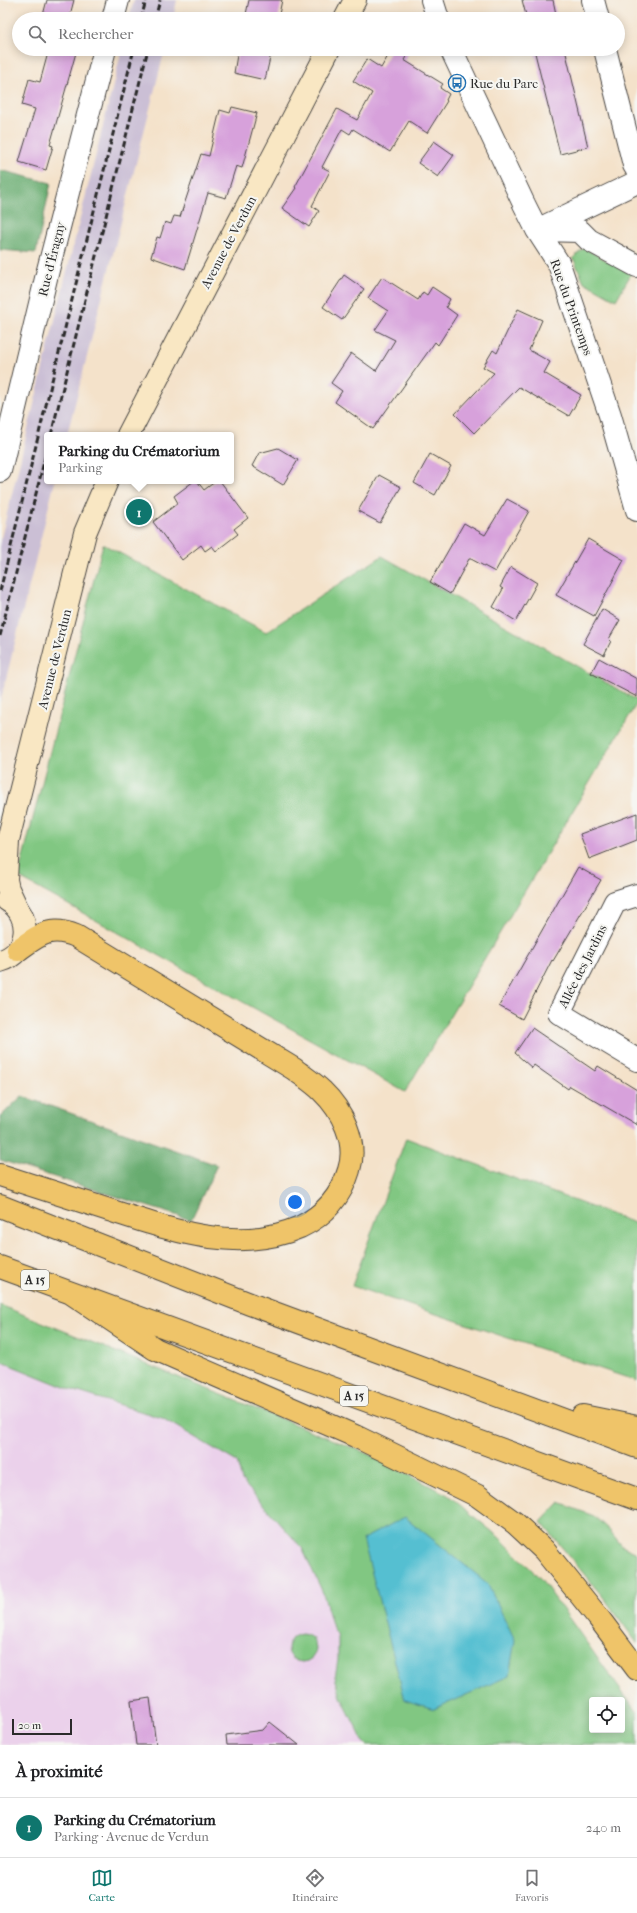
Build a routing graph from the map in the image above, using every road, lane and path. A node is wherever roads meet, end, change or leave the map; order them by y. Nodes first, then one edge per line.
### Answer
1 (118, 0) edge
2 (355, 0) edge
3 (432, 0) edge
4 (593, 0) edge
5 (115, 12) edge
6 (349, 12) edge
7 (436, 12) edge
8 (596, 12) edge
9 (103, 56) edge
10 (325, 56) edge
11 (454, 56) edge
12 (607, 56) edge
13 (637, 170) edge
14 (637, 182) edge
15 (537, 230) junction
16 (637, 266) edge
17 (130, 432) edge
18 (0, 471) edge
19 (106, 484) edge
20 (637, 510) edge
21 (4, 848) edge
22 (637, 895) edge
23 (9, 903) edge
24 (7, 959) edge
25 (637, 1060) edge
26 (0, 1175) edge
27 (0, 1206) edge
28 (0, 1267) edge
29 (71, 1293) junction
30 (506, 1400) junction
31 (637, 1427) edge
32 (637, 1448) edge
33 (637, 1499) edge
34 (637, 1669) edge

1 - 5 street
2 - 6 main road
3 - 7 street
4 - 8 street
9 - 18 street, Rue d'Éragny
10 - 17 main road, Avenue de Verdun
11 - 15 street, Rue du Printemps
12 - 13 street
14 - 15 street
15 - 16 street
15 - 20 street, Rue du Printemps
19 - 21 main road, Avenue de Verdun
21 - 23 main road, Avenue de Verdun
22 - 25 street, Allée des Jardins
23 - 24 main road, Avenue de Verdun
24 - 26 highway
27 - 30 highway
28 - 29 highway, A 15
29 - 33 highway, A 15
29 - 34 highway
30 - 31 highway
30 - 32 highway

